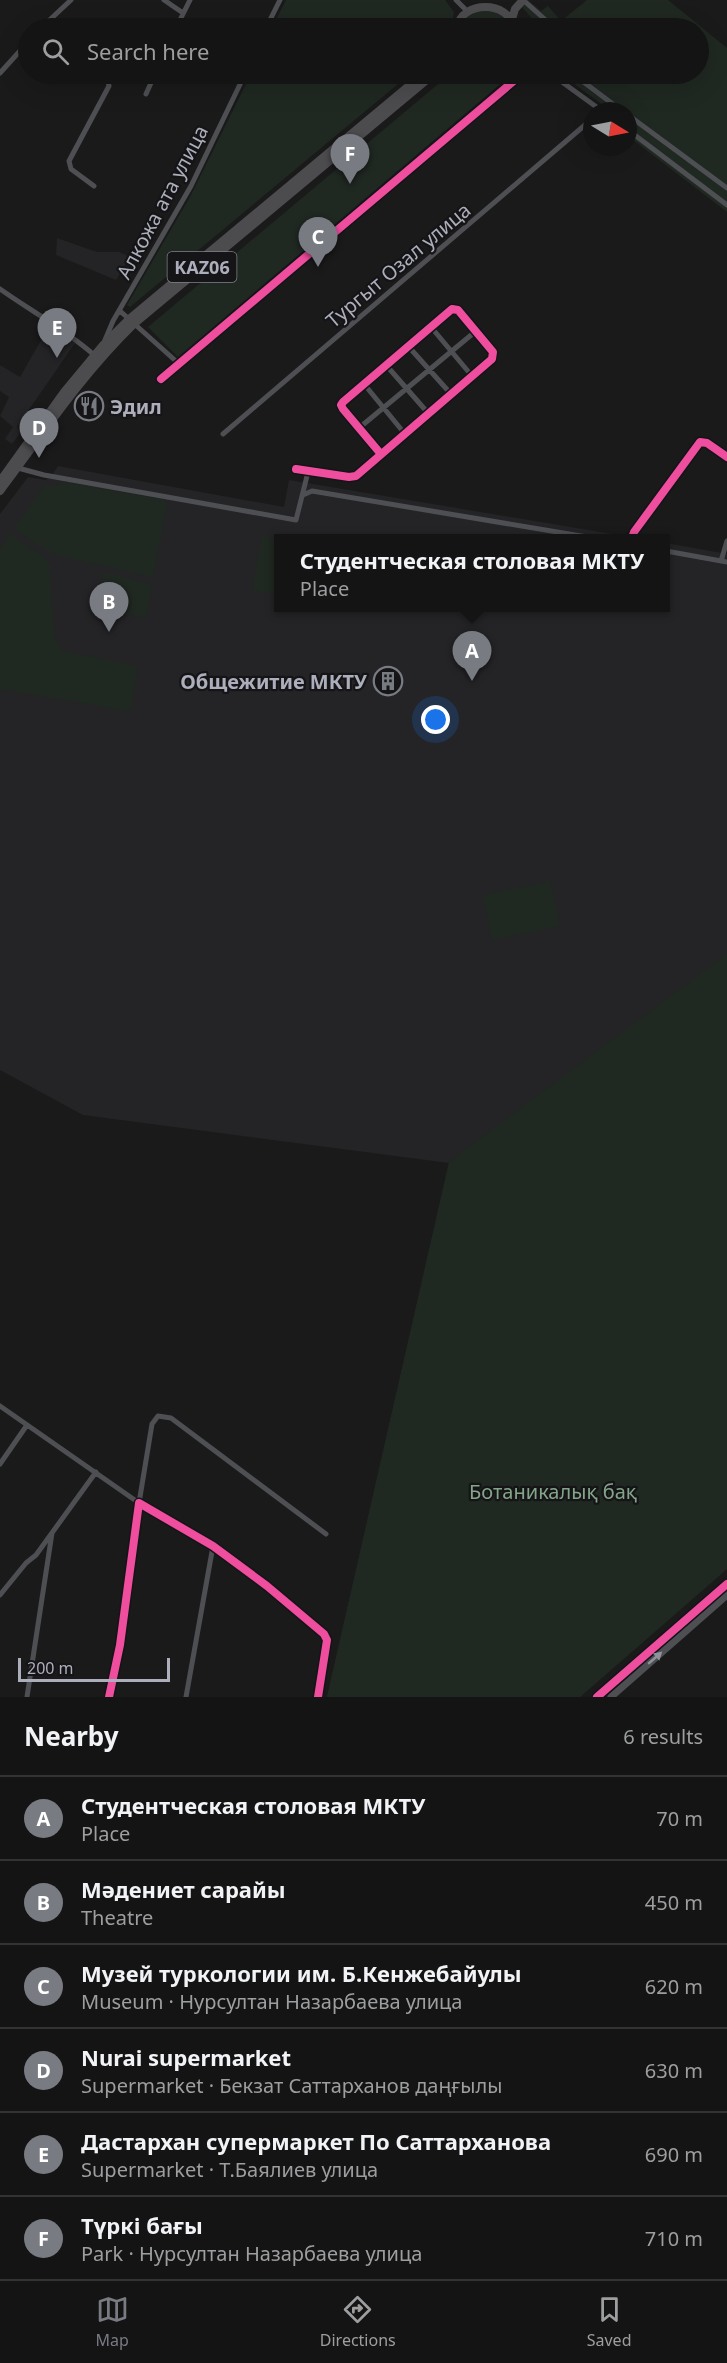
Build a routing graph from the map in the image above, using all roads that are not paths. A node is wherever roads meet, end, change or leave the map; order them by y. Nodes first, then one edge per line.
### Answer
1 (71, 0) edge
2 (164, 0) edge
3 (190, 0) edge
4 (280, 0) edge
5 (456, 0) edge
6 (523, 0) edge
7 (493, 1) edge
8 (504, 1) edge
9 (465, 9) junction
10 (183, 13) junction
11 (52, 18) edge
12 (181, 18) edge
13 (271, 18) edge
14 (459, 18) edge
15 (510, 18) edge
16 (514, 18) edge
17 (543, 18) edge
18 (18, 53) edge
19 (0, 73) edge
20 (108, 84) edge
21 (150, 84) edge
22 (240, 84) edge
23 (411, 84) edge
24 (422, 84) edge
25 (510, 84) edge
26 (565, 84) edge
27 (586, 84) edge
28 (146, 94) dead end
29 (590, 102) edge
30 (610, 102) edge
31 (637, 123) edge
32 (583, 127) edge
33 (637, 137) edge
34 (94, 186) dead end
35 (727, 188) edge
36 (727, 205) edge
37 (0, 289) edge
38 (120, 311) junction
39 (132, 322) junction
40 (431, 327) junction
41 (476, 331) junction
42 (103, 345) junction
43 (408, 346) junction
44 (451, 351) junction
45 (94, 354) junction
46 (178, 363) junction
47 (386, 365) junction
48 (429, 370) junction
49 (472, 375) junction
50 (161, 379) dead end
51 (364, 384) junction
52 (406, 389) junction
53 (451, 394) junction
54 (383, 408) junction
55 (428, 414) junction
56 (359, 428) junction
57 (223, 434) dead end
58 (405, 434) junction
59 (380, 453) junction
60 (727, 457) edge
61 (18, 468) junction
62 (296, 469) dead end
63 (308, 472) junction
64 (0, 481) edge
65 (0, 491) edge
66 (302, 496) junction
67 (569, 534) edge
68 (633, 534) edge
69 (727, 541) edge
70 (670, 552) edge
71 (724, 562) edge
72 (0, 1406) edge
73 (27, 1425) junction
74 (0, 1464) edge
75 (96, 1472) junction
76 (139, 1503) junction
77 (52, 1533) junction
78 (326, 1534) dead end
79 (213, 1546) junction
80 (727, 1584) edge
81 (0, 1595) edge
82 (727, 1595) edge
83 (27, 1697) edge
84 (109, 1697) edge
85 (186, 1697) edge
86 (318, 1697) edge
87 (597, 1697) edge
88 (611, 1697) edge

1 - 11 street
2 - 10 street
3 - 10 street
4 - 13 street
5 - 9 street
6 - 16 main road
6 - 17 street
7 - 8 main road
7 - 9 main road
7 - 15 main road
9 - 14 main road
10 - 12 street
18 - 19 street
20 - 34 street
21 - 28 street
22 - 38 street, Алкожа ата улица
23 - 39 main road, KАZ06
24 - 39 main road, KАZ06
25 - 46 street
26 - 29 street
27 - 30 street
31 - 35 street
32 - 57 street, Тургыт Озал улица
33 - 36 street
37 - 45 street
38 - 39 street
38 - 42 street, Алкожа ата улица
39 - 42 main road, KАZ06
39 - 46 street
39 - 61 main road, KАZ06
40 - 41 street
40 - 43 street
40 - 44 street
41 - 44 street
41 - 49 street
42 - 45 main road, KАZ06
43 - 47 street
43 - 48 street
44 - 48 street
44 - 49 street
45 - 64 main road, KАZ06
46 - 50 street
47 - 51 street
47 - 52 street
48 - 52 street
48 - 53 street
49 - 53 street
51 - 54 street
51 - 56 street
52 - 54 street
52 - 55 street
53 - 55 street
54 - 56 street
54 - 58 street
55 - 58 street
56 - 59 street
58 - 59 street
59 - 63 street
60 - 68 street
61 - 65 main road, KАZ06
61 - 66 street
62 - 63 street
63 - 66 street
66 - 67 street
69 - 71 street
70 - 71 street
72 - 73 street
73 - 74 street
73 - 75 street
75 - 76 street
75 - 77 street
76 - 78 street
76 - 79 street
76 - 84 street
77 - 81 street
77 - 83 street
79 - 85 street
79 - 86 street
80 - 87 street
88 -> 82 street

